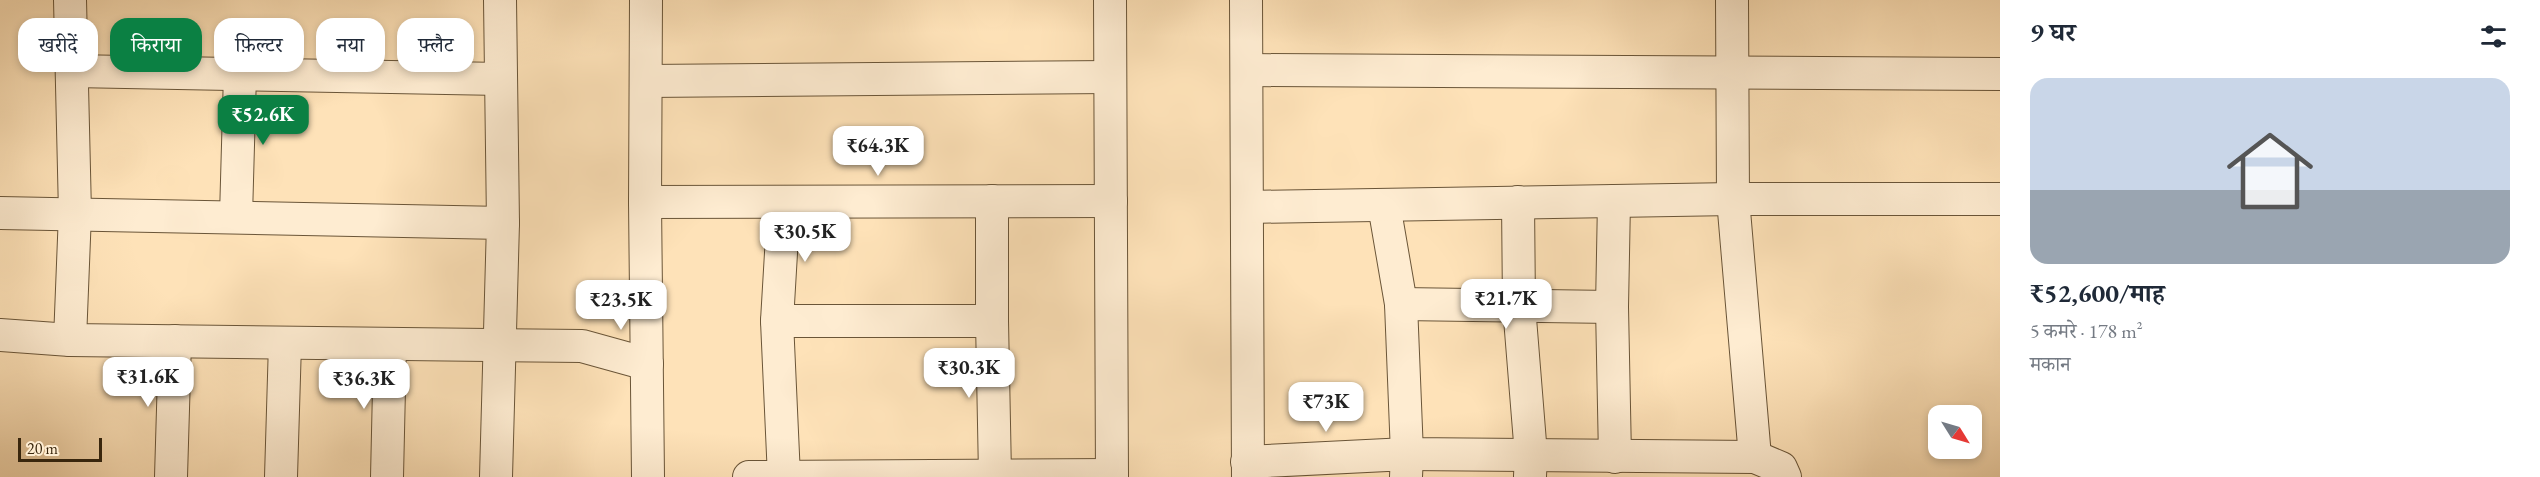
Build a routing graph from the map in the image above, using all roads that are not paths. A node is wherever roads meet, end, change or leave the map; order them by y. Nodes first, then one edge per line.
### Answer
1 (70, 0) edge
2 (500, 0) edge
3 (646, 0) edge
4 (1110, 0) edge
5 (1246, 0) edge
6 (1732, 0) edge
7 (71, 18) edge
8 (1247, 70) junction
9 (98, 71) edge
10 (73, 72) edge
11 (1732, 72) junction
12 (240, 74) junction
13 (2000, 74) edge
14 (1110, 77) junction
15 (501, 79) junction
16 (646, 81) junction
17 (1733, 199) junction
18 (2000, 199) edge
19 (992, 201) junction
20 (1111, 201) junction
21 (1614, 201) junction
22 (645, 202) junction
23 (784, 202) junction
24 (1518, 202) junction
25 (1384, 205) junction
26 (1248, 207) junction
27 (0, 213) edge
28 (75, 213) junction
29 (236, 216) junction
30 (503, 223) junction
31 (1401, 304) junction
32 (1519, 306) junction
33 (1612, 307) junction
34 (777, 321) junction
35 (992, 321) junction
36 (0, 335) edge
37 (70, 340) junction
38 (175, 341) junction
39 (285, 343) junction
40 (390, 344) junction
41 (499, 345) junction
42 (647, 364) junction
43 (1615, 457) junction
44 (1755, 457) junction
45 (1407, 465) edge
46 (1531, 466) edge
47 (1668, 467) edge
48 (1247, 469) edge
49 (995, 476) junction
50 (1112, 476) edge
51 (171, 477) edge
52 (281, 477) edge
53 (387, 477) edge
54 (496, 477) edge
55 (648, 477) edge
56 (748, 477) edge
57 (784, 477) edge
58 (1785, 477) edge

1 - 7 street
2 - 15 street
3 - 16 street
4 - 14 street
5 - 8 street
6 - 11 street
8 - 11 street
8 - 26 street
9 - 12 street
10 - 28 street
11 - 13 street
11 - 17 street
12 - 15 street
12 - 29 street
14 - 16 street
14 - 20 street
15 - 30 street
16 - 22 street
17 - 18 street
17 - 21 street
17 - 44 street
19 - 20 street
19 - 23 street
19 - 35 street
20 - 50 street
21 - 24 street
21 - 33 street
22 - 23 street
22 - 42 street
23 - 34 street
24 - 25 street
24 - 32 street
25 - 26 street
25 - 31 street
26 - 48 street
27 - 28 street
28 - 29 street
28 - 37 street
29 - 30 street
30 - 41 street
31 - 32 street
31 - 45 street
32 - 33 street
32 - 46 street
33 - 43 street
34 - 35 street
34 - 57 street
35 - 49 street
36 - 37 street
37 - 38 street
38 - 39 street
38 - 51 street
39 - 40 street
39 - 52 street
40 - 41 street
40 - 53 street
41 - 42 street
41 - 54 street
42 - 55 street
43 - 46 street
43 - 47 street
44 - 47 street
44 - 58 street
45 - 46 street
45 - 48 street
49 - 50 street
49 - 57 street
56 - 57 street

